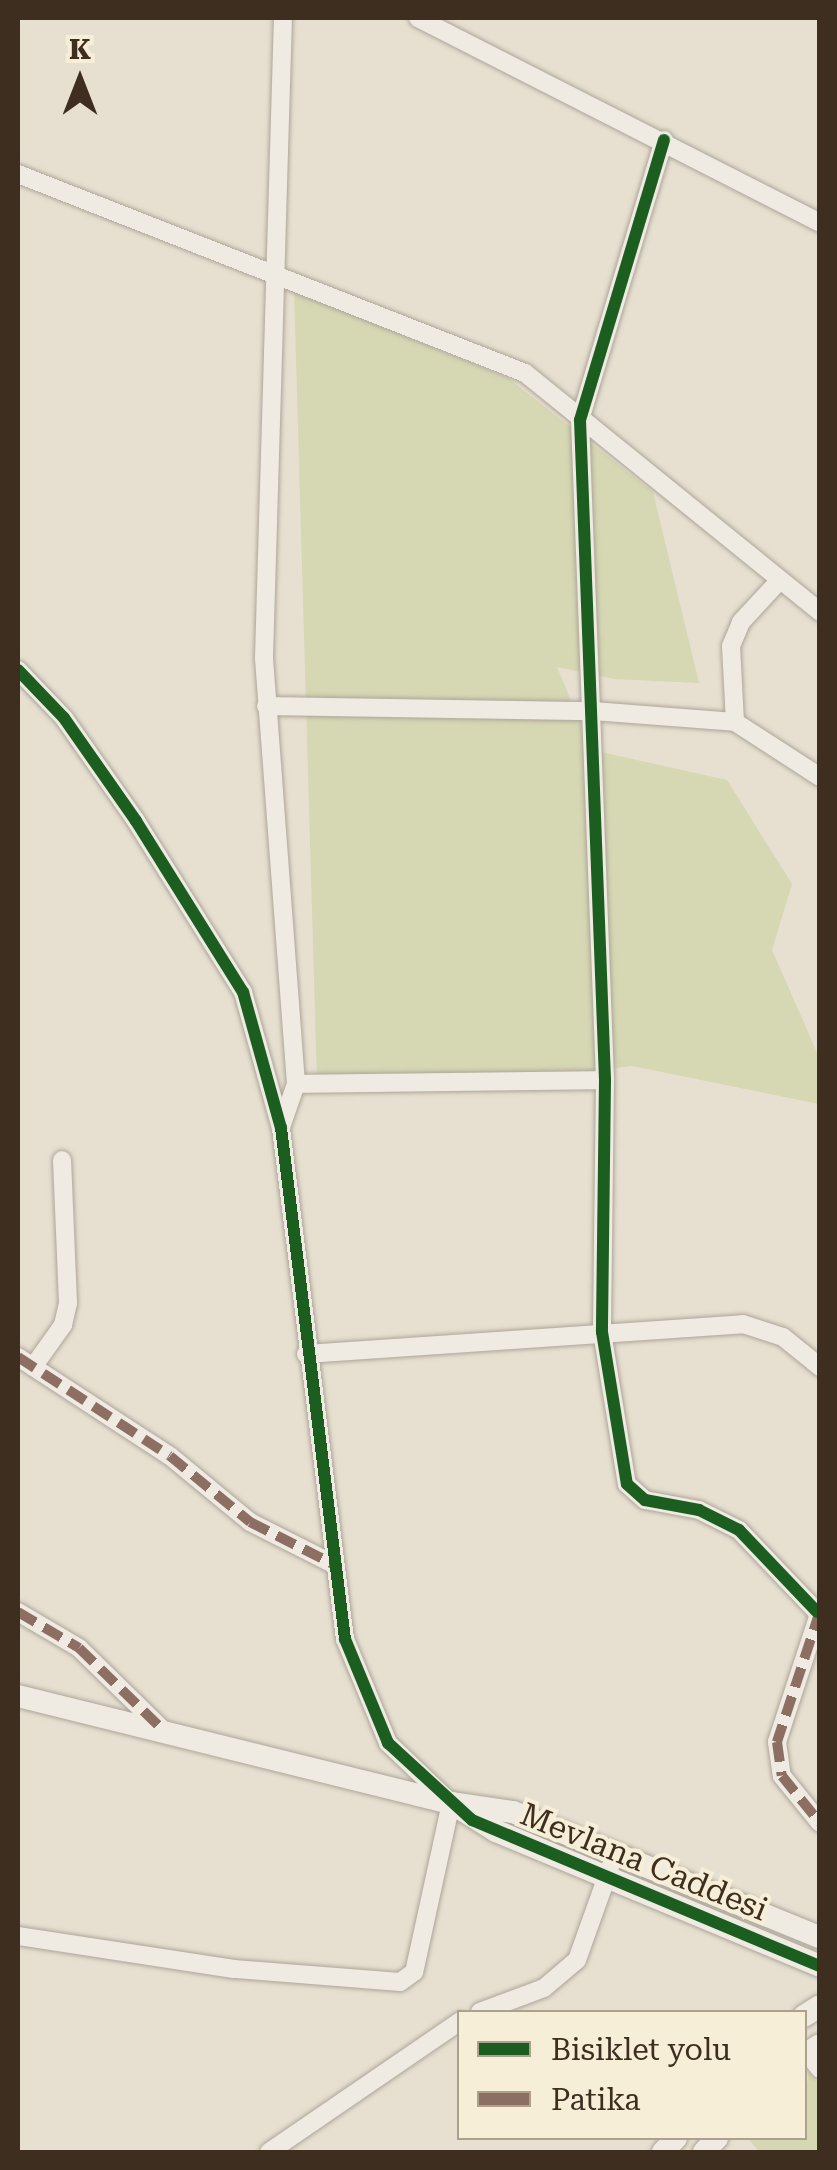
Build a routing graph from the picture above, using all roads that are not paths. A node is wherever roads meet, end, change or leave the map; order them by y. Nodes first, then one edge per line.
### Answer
1 (283, 18) edge
2 (418, 18) edge
3 (664, 140) junction
4 (18, 174) edge
5 (820, 224) edge
6 (275, 278) junction
7 (580, 420) junction
8 (780, 580) junction
9 (820, 612) edge
10 (18, 670) edge
11 (266, 706) junction
12 (593, 711) junction
13 (735, 722) junction
14 (820, 777) edge
15 (605, 1080) junction
16 (296, 1084) junction
17 (281, 1128) junction
18 (62, 1160) dead end
19 (602, 1332) junction
20 (306, 1354) junction
21 (25, 1362) edge
22 (820, 1367) edge
23 (333, 1564) junction
24 (818, 1611) edge
25 (18, 1612) edge
26 (18, 1696) edge
27 (164, 1731) junction
28 (451, 1803) junction
29 (820, 1823) edge
30 (614, 1854) junction
31 (606, 1879) junction
32 (18, 1936) edge
33 (820, 1937) edge
34 (820, 1966) edge
35 (485, 2010) edge
36 (457, 2022) edge
37 (269, 2152) edge

1 - 6 street
2 - 3 street
3 - 5 street
3 - 7 street
4 - 6 street
6 - 7 street
6 - 11 street
7 - 8 street
7 - 12 street
8 - 9 street
8 - 13 street
10 - 17 street
11 - 12 street
11 - 16 street
12 - 13 street
12 - 15 street
13 - 14 street
15 - 16 street
15 - 19 street
16 - 17 street
17 - 20 street
18 - 21 street
19 - 20 street
19 - 22 street
19 - 24 street
20 - 23 street
21 - 23 street
23 - 28 street
24 - 29 street
25 - 27 street
26 - 27 street, Mevlana Caddesi
27 - 28 street, Mevlana Caddesi
28 - 30 street
28 - 31 street, Mevlana Caddesi
28 - 32 street
30 - 31 street
30 - 33 street
31 - 34 street, Mevlana Caddesi
31 - 35 street
36 - 37 street

